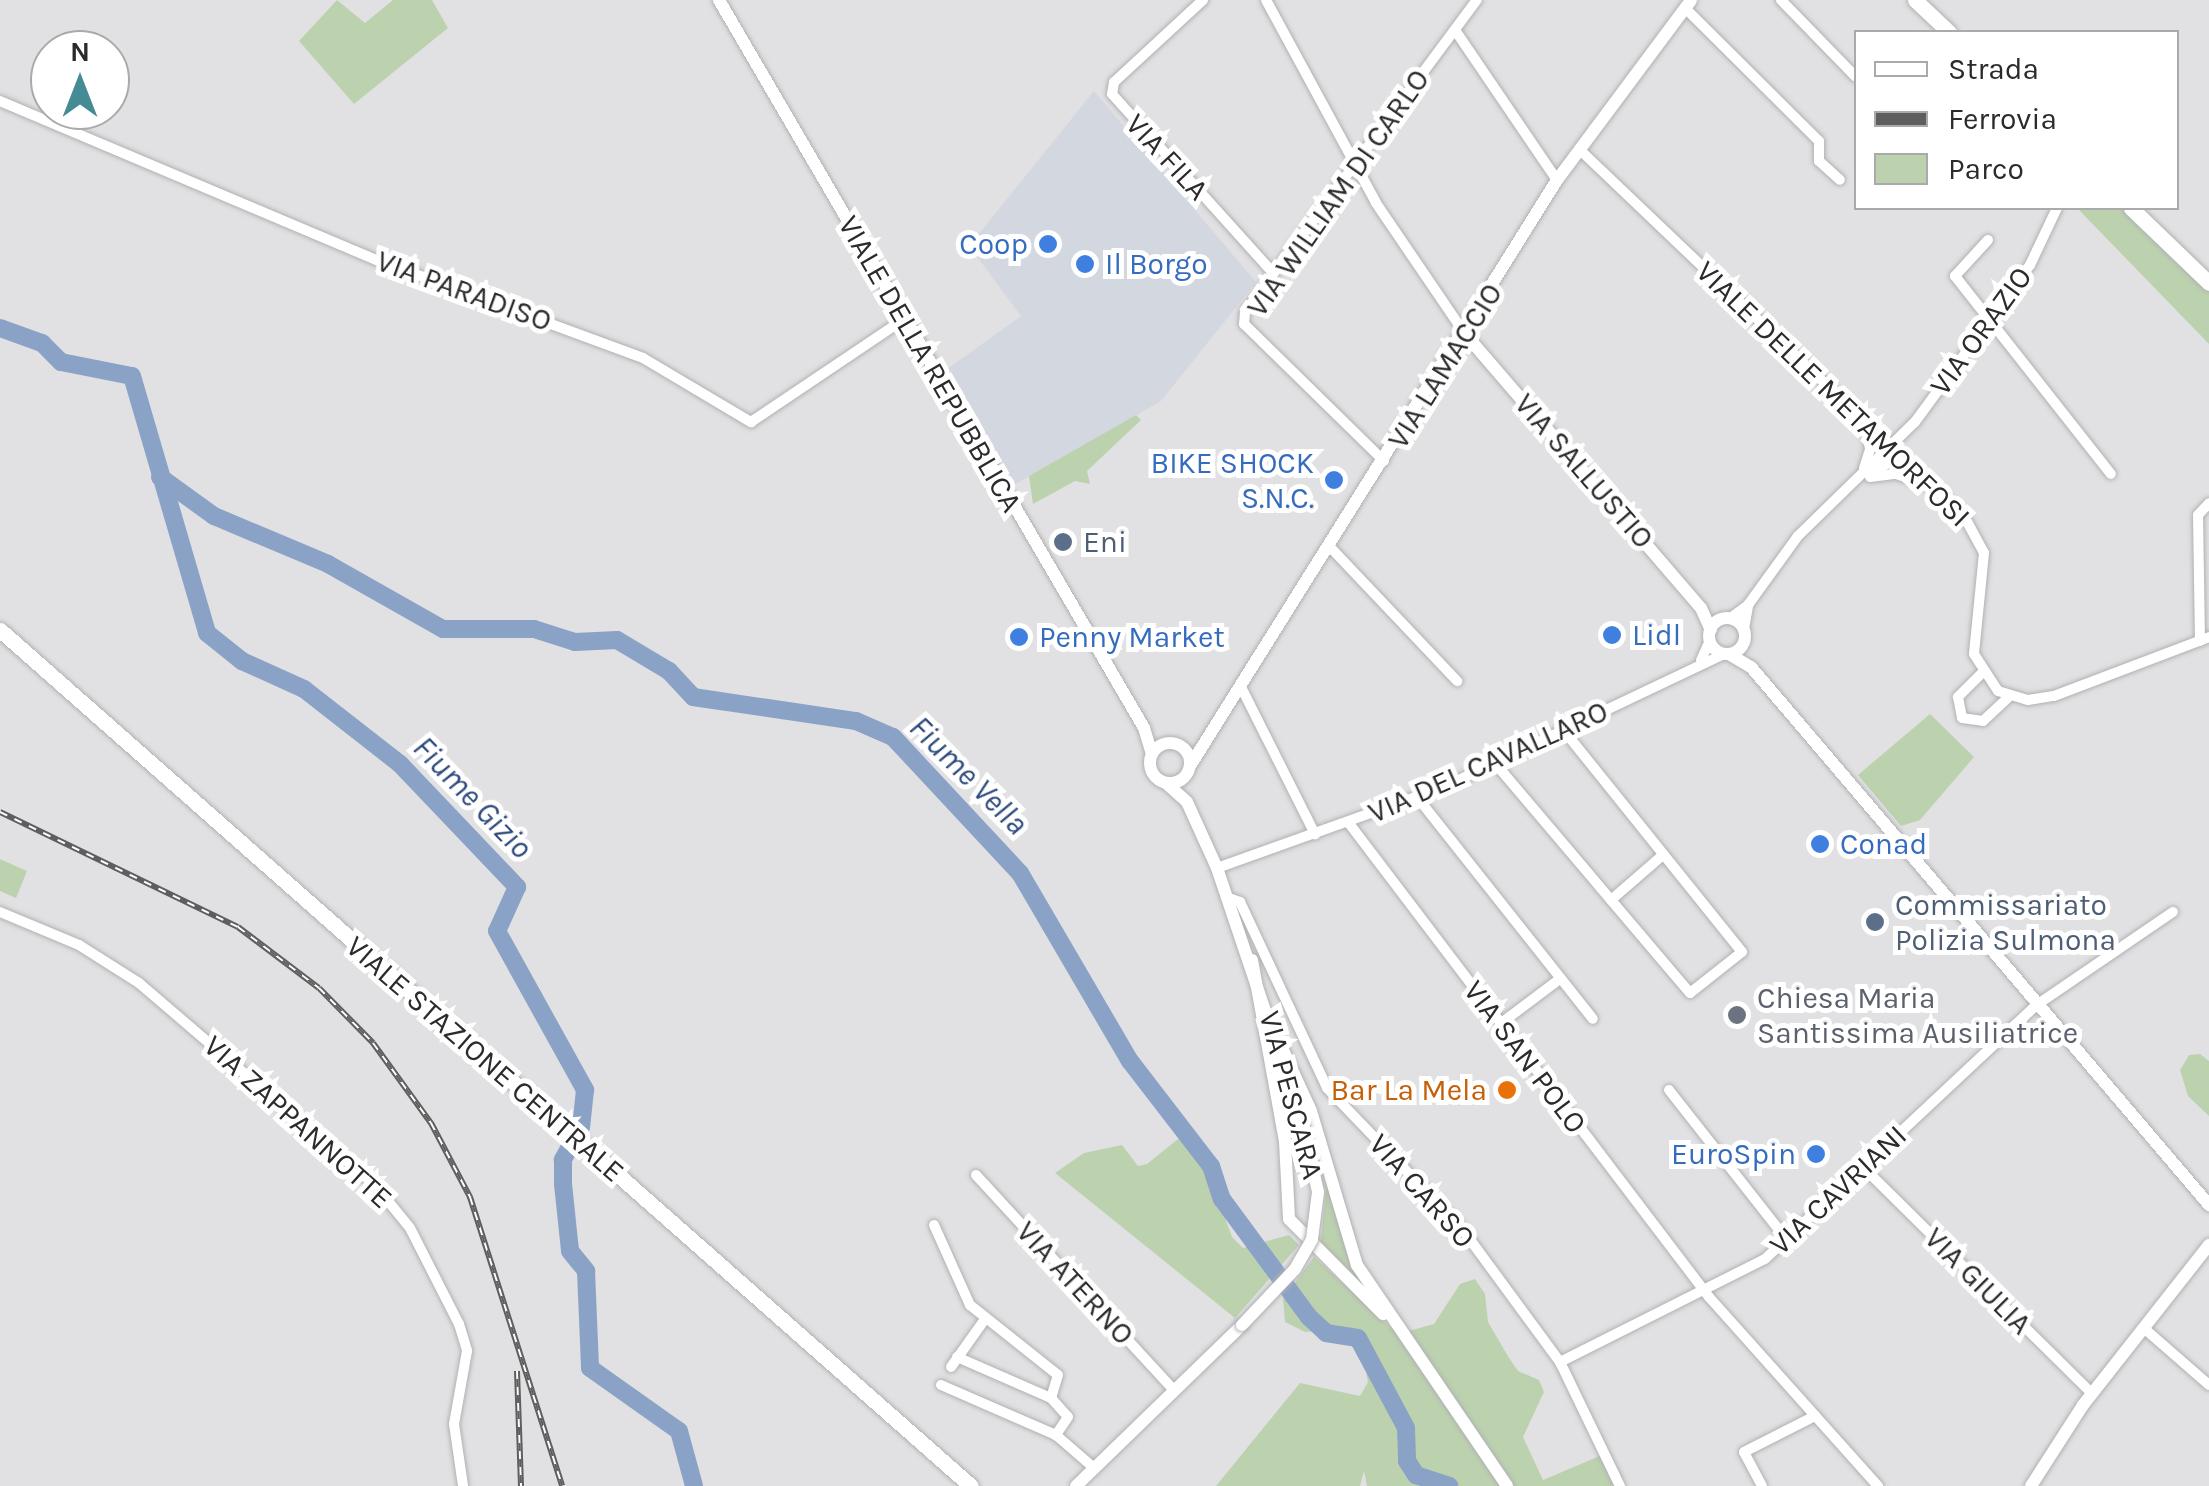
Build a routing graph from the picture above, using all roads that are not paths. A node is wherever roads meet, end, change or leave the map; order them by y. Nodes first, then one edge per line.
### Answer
1 (720, 0) edge
2 (1203, 0) edge
3 (1266, 0) edge
4 (1478, 0) edge
5 (1781, 0) edge
6 (1915, 0) edge
7 (1688, 4) edge
8 (1454, 30) junction
9 (1946, 30) edge
10 (1854, 75) edge
11 (0, 101) edge
12 (1580, 149) junction
13 (1354, 166) junction
14 (1558, 180) junction
15 (1840, 180) dead end
16 (2056, 210) edge
17 (2133, 210) edge
18 (1988, 240) dead end
19 (1273, 273) junction
20 (2209, 284) edge
21 (903, 320) junction
22 (1989, 324) junction
23 (1466, 335) junction
24 (1864, 421) junction
25 (1893, 448) junction
26 (1385, 462) junction
27 (2111, 474) dead end
28 (1865, 476) junction
29 (1936, 488) junction
30 (2209, 503) edge
31 (1330, 547) junction
32 (1748, 605) junction
33 (1701, 608) junction
34 (1726, 619) junction
35 (0, 632) edge
36 (1710, 635) junction
37 (1744, 635) junction
38 (2204, 639) edge
39 (1727, 654) junction
40 (1697, 664) junction
41 (1751, 667) junction
42 (1981, 674) junction
43 (1458, 680) dead end
44 (1240, 687) junction
45 (2009, 697) junction
46 (1144, 728) junction
47 (1562, 728) junction
48 (1206, 737) junction
49 (1174, 744) junction
50 (1152, 754) junction
51 (1494, 762) junction
52 (1189, 769) junction
53 (1166, 783) junction
54 (1417, 797) junction
55 (1188, 802) junction
56 (1348, 822) junction
57 (1315, 834) junction
58 (1663, 854) junction
59 (1217, 868) junction
60 (1229, 898) junction
61 (1611, 900) junction
62 (0, 912) edge
63 (2173, 912) dead end
64 (1252, 960) junction
65 (1560, 978) junction
66 (2036, 1006) junction
67 (1593, 1019) dead end
68 (1500, 1024) junction
69 (1278, 1037) junction
70 (1669, 1090) dead end
71 (1864, 1168) junction
72 (976, 1175) dead end
73 (2209, 1205) edge
74 (934, 1225) dead end
75 (1787, 1240) junction
76 (2209, 1244) edge
77 (1704, 1290) junction
78 (985, 1319) junction
79 (1400, 1329) junction
80 (2146, 1330) junction
81 (1560, 1362) junction
82 (941, 1385) dead end
83 (2209, 1385) edge
84 (1174, 1390) junction
85 (2092, 1394) junction
86 (1051, 1398) junction
87 (1815, 1416) junction
88 (1056, 1435) junction
89 (1094, 1468) junction
90 (463, 1486) edge
91 (972, 1486) edge
92 (1076, 1486) edge
93 (1507, 1486) edge
94 (1620, 1486) edge
95 (1762, 1486) edge
96 (1878, 1486) edge
97 (2032, 1486) edge

1 - 21 street, VIALE DELLA REPUBBLICA
2 - 19 street, VIA FILA
3 - 13 street
4 - 8 street, VIA WILLIAM DI CARLO
5 - 10 street
6 - 9 main road
7 - 12 street, VIA LAMACCIO
7 - 15 street
8 - 13 street, VIA WILLIAM DI CARLO
8 - 14 street
11 - 21 street, VIA PARADISO
12 - 14 street, VIA LAMACCIO
12 - 24 street, VIALE DELLE METAMORFOSI
13 - 19 street, VIA WILLIAM DI CARLO
13 - 23 street
14 - 23 street, VIA LAMACCIO
16 - 22 street, VIA ORAZIO
17 - 20 main road
18 - 22 street
19 - 26 street, VIA WILLIAM DI CARLO
21 - 46 street, VIALE DELLA REPUBBLICA
22 - 25 street, VIA ORAZIO
22 - 27 street
23 - 26 street, VIA LAMACCIO
23 - 33 street, VIA SALLUSTIO
24 - 25 street, VIALE DELLE METAMORFOSI
24 - 28 street
25 - 28 street, VIA ORAZIO
25 - 29 street, VIALE DELLE METAMORFOSI
26 - 31 street, VIA LAMACCIO
28 - 29 street
28 - 32 street, VIA ORAZIO
29 - 42 street, VIALE DELLE METAMORFOSI
30 - 38 street
31 - 43 street
31 - 44 street, VIA LAMACCIO
32 - 34 street, VIA ORAZIO
32 - 37 street, VIA ORAZIO
33 - 34 street, VIA SALLUSTIO
33 - 36 street, VIA SALLUSTIO
34 - 36 street
34 - 37 street, VIA SALLUSTIO
35 - 91 main road, VIALE STAZIONE CENTRALE
36 - 39 street
36 - 40 street
37 - 39 street
37 - 41 street
38 - 45 street
39 - 40 street, VIA DEL CAVALLARO
39 - 41 street
40 - 47 street, VIA DEL CAVALLARO
41 - 66 street
42 - 45 street
42 - 45 street
44 - 48 street, VIA LAMACCIO
44 - 57 street
46 - 49 street, VIALE DELLA REPUBBLICA
46 - 50 street, VIALE DELLA REPUBBLICA
47 - 51 street, VIA DEL CAVALLARO
47 - 58 street
48 - 49 street
48 - 52 street, VIA LAMACCIO
49 - 50 street
49 - 52 street
50 - 53 street, VIALE DELLA REPUBBLICA
51 - 54 street, VIA DEL CAVALLARO
51 - 61 street
52 - 53 street
52 - 55 street, VIA PESCARA
53 - 55 street, VIA PESCARA
54 - 56 street, VIA DEL CAVALLARO
54 - 65 street
55 - 59 street, VIA PESCARA
56 - 57 street, VIA DEL CAVALLARO
56 - 68 street, VIA SAN POLO
57 - 59 street, VIA DEL CAVALLARO
58 - 61 street
58 - 61 street
59 - 60 street, VIA PESCARA
60 - 64 street, VIA PESCARA
60 - 81 street, VIA CARSO
62 - 90 street, VIA ZAPPANNOTTE
63 - 66 street, VIA CAVRIANI
64 - 69 street, VIA PESCARA
64 - 79 street
65 - 67 street
65 - 68 street
66 - 71 street, VIA CAVRIANI
66 - 73 street
68 - 77 street, VIA SAN POLO
69 - 79 street
69 - 84 street, VIA PESCARA, bridge
70 - 75 street
71 - 75 street, VIA CAVRIANI
71 - 85 street, VIA GIULIA
72 - 84 street, VIA ATERNO
74 - 78 street
75 - 77 street, VIA CAVRIANI
76 - 80 street
77 - 81 street, VIA CAVRIANI
77 - 87 street, VIA SAN POLO
78 - 86 street
78 - 86 street
79 - 93 street
80 - 83 street
80 - 85 street
81 - 94 street, VIA CARSO
82 - 88 street
84 - 89 street, VIA PESCARA
85 - 97 street
86 - 88 street
87 - 95 street
87 - 96 street, VIA SAN POLO
88 - 89 street
89 - 92 street, VIA PESCARA

